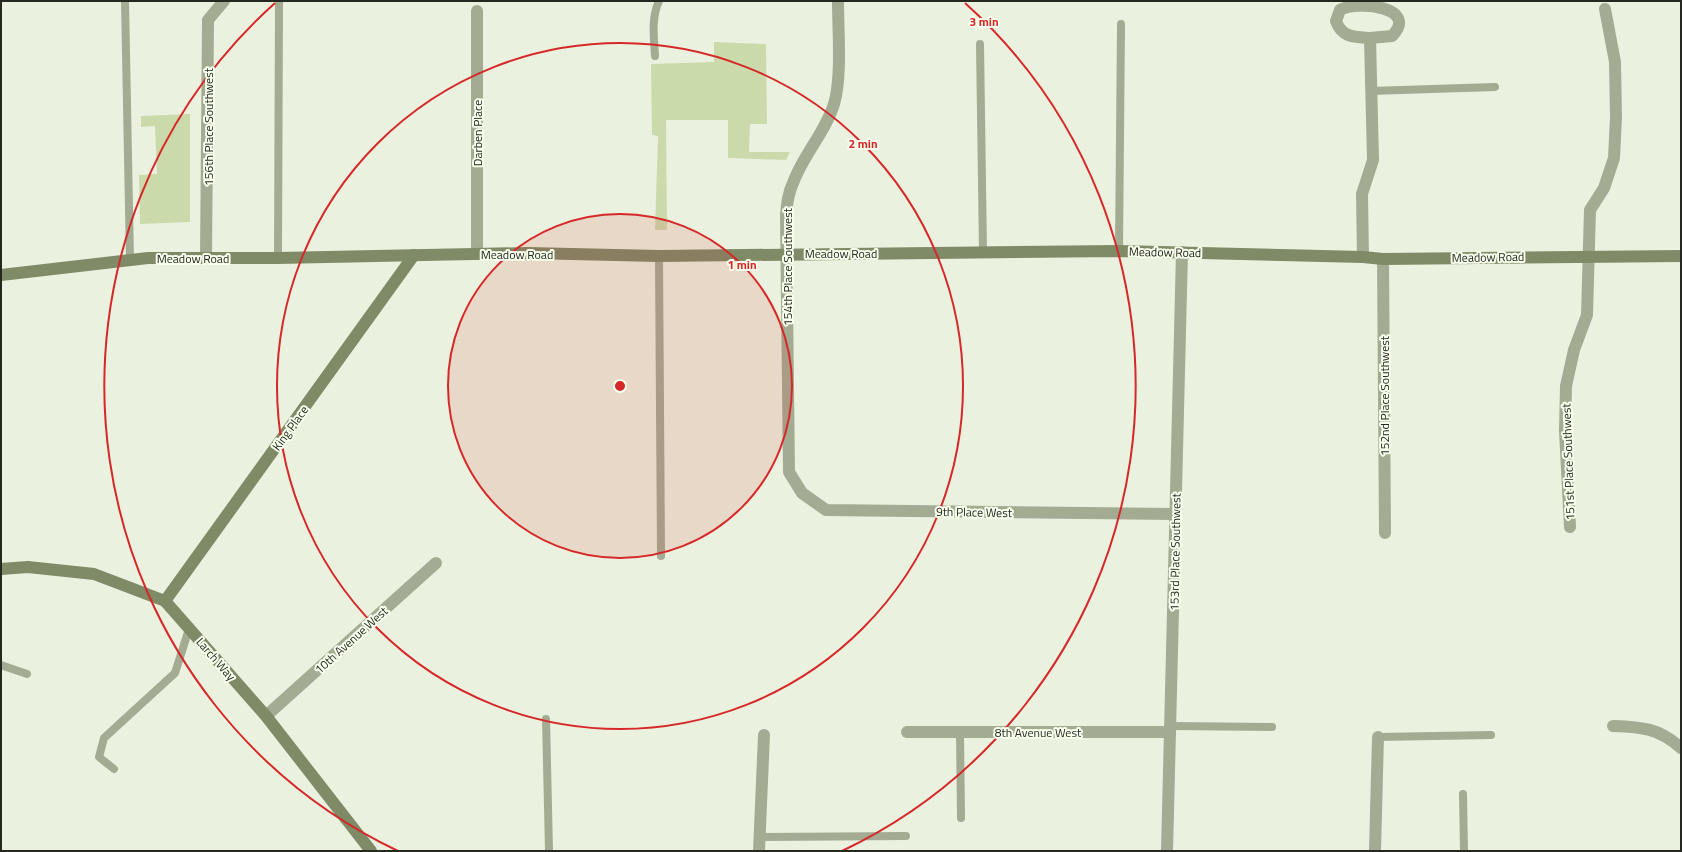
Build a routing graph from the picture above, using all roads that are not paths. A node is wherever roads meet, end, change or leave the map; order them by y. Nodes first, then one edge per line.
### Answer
1 (125, 1) edge
2 (224, 1) edge
3 (279, 1) edge
4 (659, 1) edge
5 (838, 1) edge
6 (1605, 9) dead end
7 (477, 11) dead end
8 (1120, 24) dead end
9 (1370, 38) junction
10 (980, 44) dead end
11 (655, 56) dead end
12 (1495, 87) dead end
13 (1370, 91) junction
14 (1119, 251) junction
15 (983, 252) junction
16 (1182, 252) junction
17 (477, 254) junction
18 (786, 254) junction
19 (414, 255) junction
20 (659, 256) junction
21 (1588, 256) junction
22 (1681, 256) edge
23 (1363, 257) junction
24 (206, 258) junction
25 (278, 258) junction
26 (1383, 259) junction
27 (130, 260) junction
28 (1, 275) edge
29 (789, 472) joint
30 (1175, 514) junction
31 (1570, 527) dead end
32 (1385, 533) dead end
33 (661, 556) dead end
34 (436, 563) dead end
35 (1, 569) edge
36 (164, 601) junction
37 (189, 629) junction
38 (1, 665) edge
39 (27, 674) dead end
40 (266, 716) junction
41 (546, 719) dead end
42 (1613, 726) dead end
43 (1272, 727) dead end
44 (1170, 729) junction
45 (907, 732) dead end
46 (960, 732) junction
47 (764, 735) dead end
48 (1491, 735) dead end
49 (1378, 737) joint
50 (1681, 748) edge
51 (114, 769) dead end
52 (1463, 794) dead end
53 (961, 818) dead end
54 (906, 836) dead end
55 (760, 837) junction
56 (371, 851) edge
57 (549, 851) edge
58 (759, 851) edge
59 (1167, 851) edge
60 (1375, 851) edge
61 (1464, 851) edge

1 - 27 lane
2 - 24 street, 156th Place Southwest
3 - 25 lane
4 - 11 lane
5 - 18 street, 154th Place Southwest
6 - 21 street, 151st Place Southwest
7 - 17 street, Darben Place
8 - 14 lane
9 - 9 street
9 - 13 street
10 - 15 lane
12 - 13 lane
13 - 23 street
14 - 15 street, Meadow Road
14 - 16 street, Meadow Road
15 - 18 street, Meadow Road
16 - 23 street, Meadow Road
16 - 30 street, 153rd Place Southwest
17 - 19 street, Meadow Road
17 - 20 street, Meadow Road
18 - 20 street, Meadow Road
18 - 29 street, 154th Place Southwest
19 - 25 street, Meadow Road
19 - 36 street, King Place
20 - 33 lane
21 - 22 street, Meadow Road
21 - 26 street, Meadow Road
21 - 31 street, 151st Place Southwest
23 - 26 street, Meadow Road
24 - 25 street, Meadow Road
24 - 27 street, Meadow Road
26 - 32 street, 152nd Place Southwest
27 - 28 street, Meadow Road
29 - 30 street, 9th Place West
30 - 44 street, 153rd Place Southwest
34 - 40 street, 10th Avenue West
35 - 36 street, Larch Way
36 - 37 street, Larch Way
37 - 40 street, Larch Way
37 - 51 lane
38 - 39 lane
40 - 56 street, Larch Way
41 - 57 lane
42 - 50 street
43 - 44 lane
44 - 46 street, 8th Avenue West
44 - 59 street, 153rd Place Southwest
45 - 46 street, 8th Avenue West
46 - 53 lane
47 - 55 street
48 - 49 lane
49 - 60 street
52 - 61 lane
54 - 55 lane
55 - 58 street

